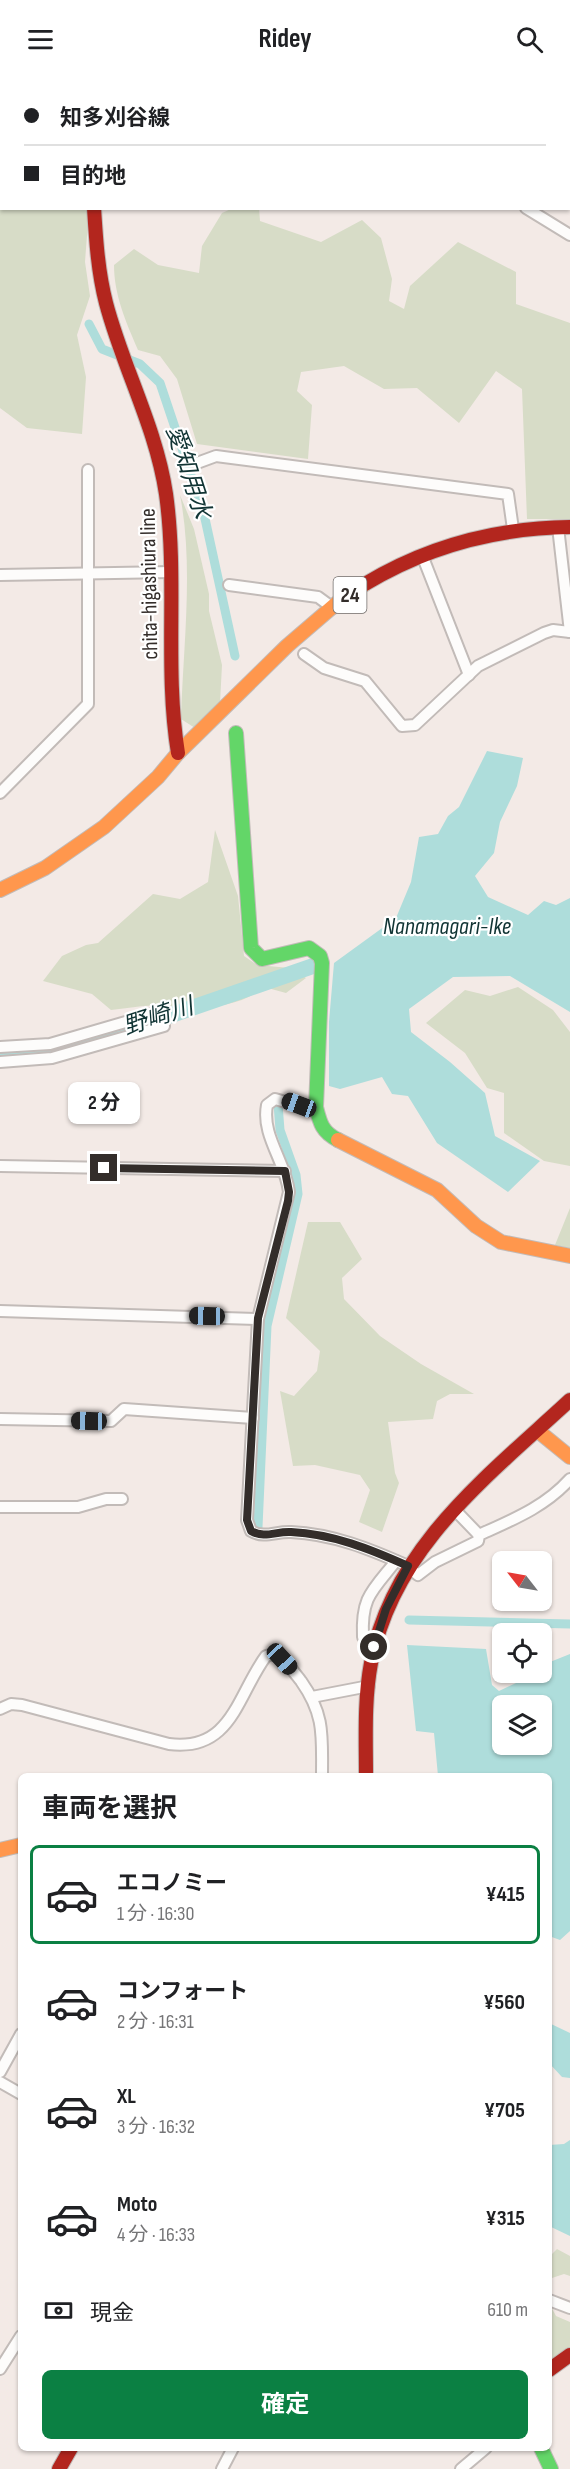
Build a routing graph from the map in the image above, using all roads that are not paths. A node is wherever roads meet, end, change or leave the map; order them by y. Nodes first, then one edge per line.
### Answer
1 (94, 210) edge
2 (544, 213) edge
3 (570, 235) edge
4 (197, 463) dead end
5 (88, 470) dead end
6 (564, 527) edge
7 (513, 529) junction
8 (422, 555) junction
9 (172, 572) junction
10 (88, 573) junction
11 (0, 575) edge
12 (230, 585) dead end
13 (333, 608) junction
14 (570, 632) edge
15 (304, 654) dead end
16 (469, 675) junction
17 (236, 734) dead end
18 (178, 753) junction
19 (0, 793) edge
20 (0, 890) edge
21 (0, 1047) edge
22 (0, 1062) edge
23 (310, 1109) dead end
24 (0, 1166) edge
25 (285, 1171) junction
26 (570, 1256) edge
27 (0, 1311) edge
28 (258, 1318) junction
29 (570, 1400) edge
30 (253, 1418) junction
31 (0, 1419) edge
32 (538, 1431) junction
33 (570, 1457) edge
34 (570, 1479) edge
35 (122, 1499) dead end
36 (0, 1508) edge
37 (454, 1509) junction
38 (479, 1534) junction
39 (406, 1566) junction
40 (374, 1647) junction
41 (369, 1686) junction
42 (312, 1697) junction
43 (0, 1709) edge
44 (322, 1773) edge
45 (366, 1773) edge
46 (18, 1846) edge
47 (0, 1850) edge
48 (18, 2039) edge
49 (0, 2072) edge
50 (0, 2082) edge
51 (18, 2092) edge
52 (552, 2301) edge
53 (570, 2308) edge
54 (18, 2341) edge
55 (570, 2355) edge
56 (552, 2368) edge
57 (0, 2369) edge
58 (69, 2451) edge
59 (231, 2451) edge
60 (482, 2451) edge
61 (542, 2451) edge
62 (59, 2469) edge
63 (222, 2469) edge
64 (462, 2469) edge
65 (551, 2469) edge

1 - 9 street, chita-higashiura line
2 - 3 street
4 - 7 street
5 - 10 street
6 - 7 street, 24
6 - 14 street
7 - 8 street, 24
8 - 13 street, 24
8 - 16 street
9 - 10 street
9 - 18 street, chita-higashiura line
10 - 11 street
10 - 19 street
12 - 13 street
13 - 18 street, 24
14 - 16 street
15 - 16 street
17 - 26 street
18 - 20 street, 24
21 - 22 street
23 - 25 street
24 - 25 street
25 - 28 street
27 - 28 street
28 - 30 street
29 - 32 street
30 - 31 street
30 - 39 street
32 - 33 street
32 - 37 street
34 - 38 street
35 - 36 street
37 - 38 street
37 - 39 street
38 - 39 street
39 - 40 street
39 - 40 street
40 - 41 street
41 - 42 street
41 - 45 street
42 - 43 street
42 - 44 street
46 - 47 street
48 - 49 street
50 - 51 street
52 - 53 street
54 - 57 street
55 - 56 street
58 - 62 street
59 - 63 street
60 - 64 street
61 - 65 street

